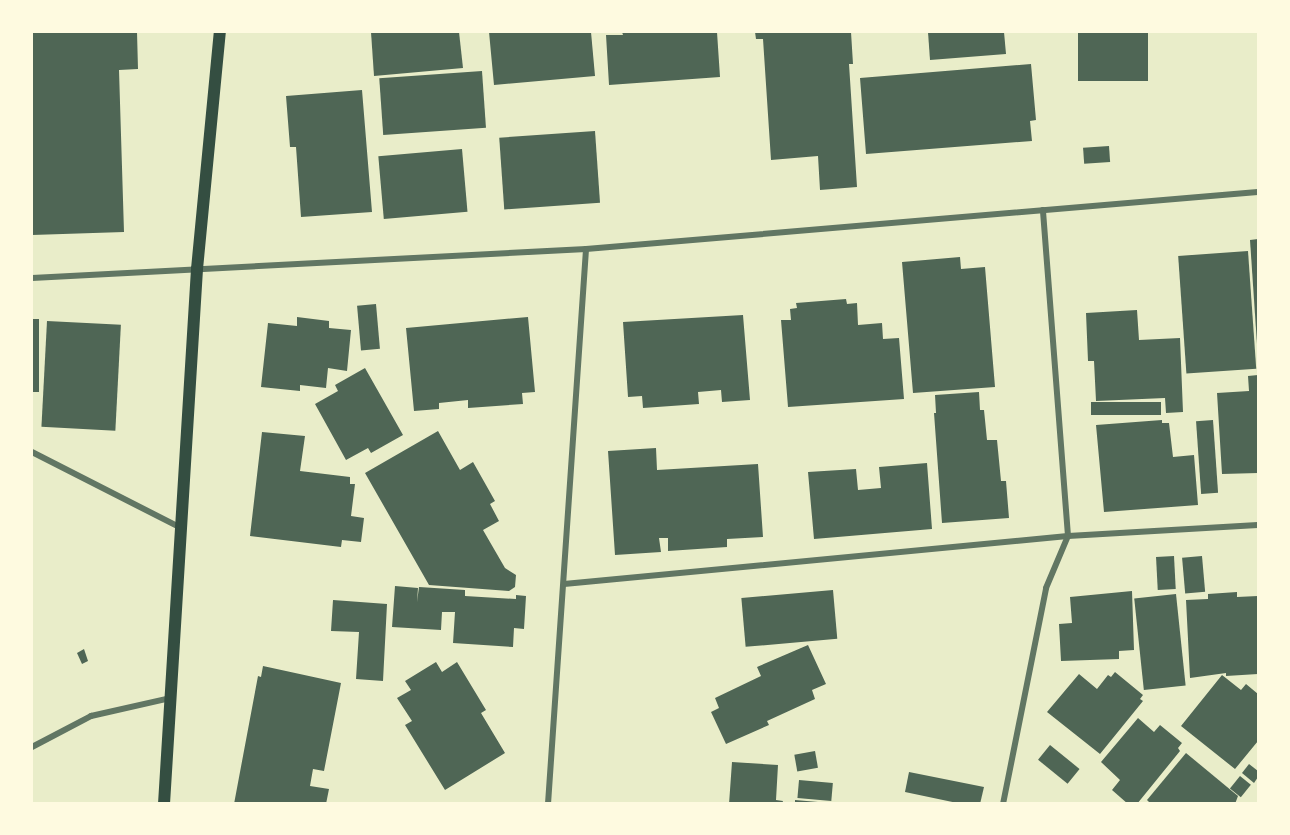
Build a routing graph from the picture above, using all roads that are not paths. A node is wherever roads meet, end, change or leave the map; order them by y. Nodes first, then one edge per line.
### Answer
1 (220, 32) edge
2 (1258, 192) edge
3 (1043, 210) junction
4 (586, 249) junction
5 (197, 269) junction
6 (32, 278) edge
7 (34, 453) edge
8 (32, 462) edge
9 (1258, 525) edge
10 (180, 527) junction
11 (1068, 536) junction
12 (564, 584) junction
13 (170, 698) junction
14 (32, 747) edge
15 (164, 804) edge
16 (548, 804) edge
17 (1003, 804) edge

1 - 5 main road
2 - 3 street
3 - 4 street
3 - 11 street
4 - 5 street
4 - 12 street
5 - 6 street
5 - 10 main road
7 - 8 street
7 - 10 street
9 - 11 street
10 - 13 main road
11 - 12 street
11 - 17 street
12 - 16 street
13 - 14 street
13 - 15 main road

